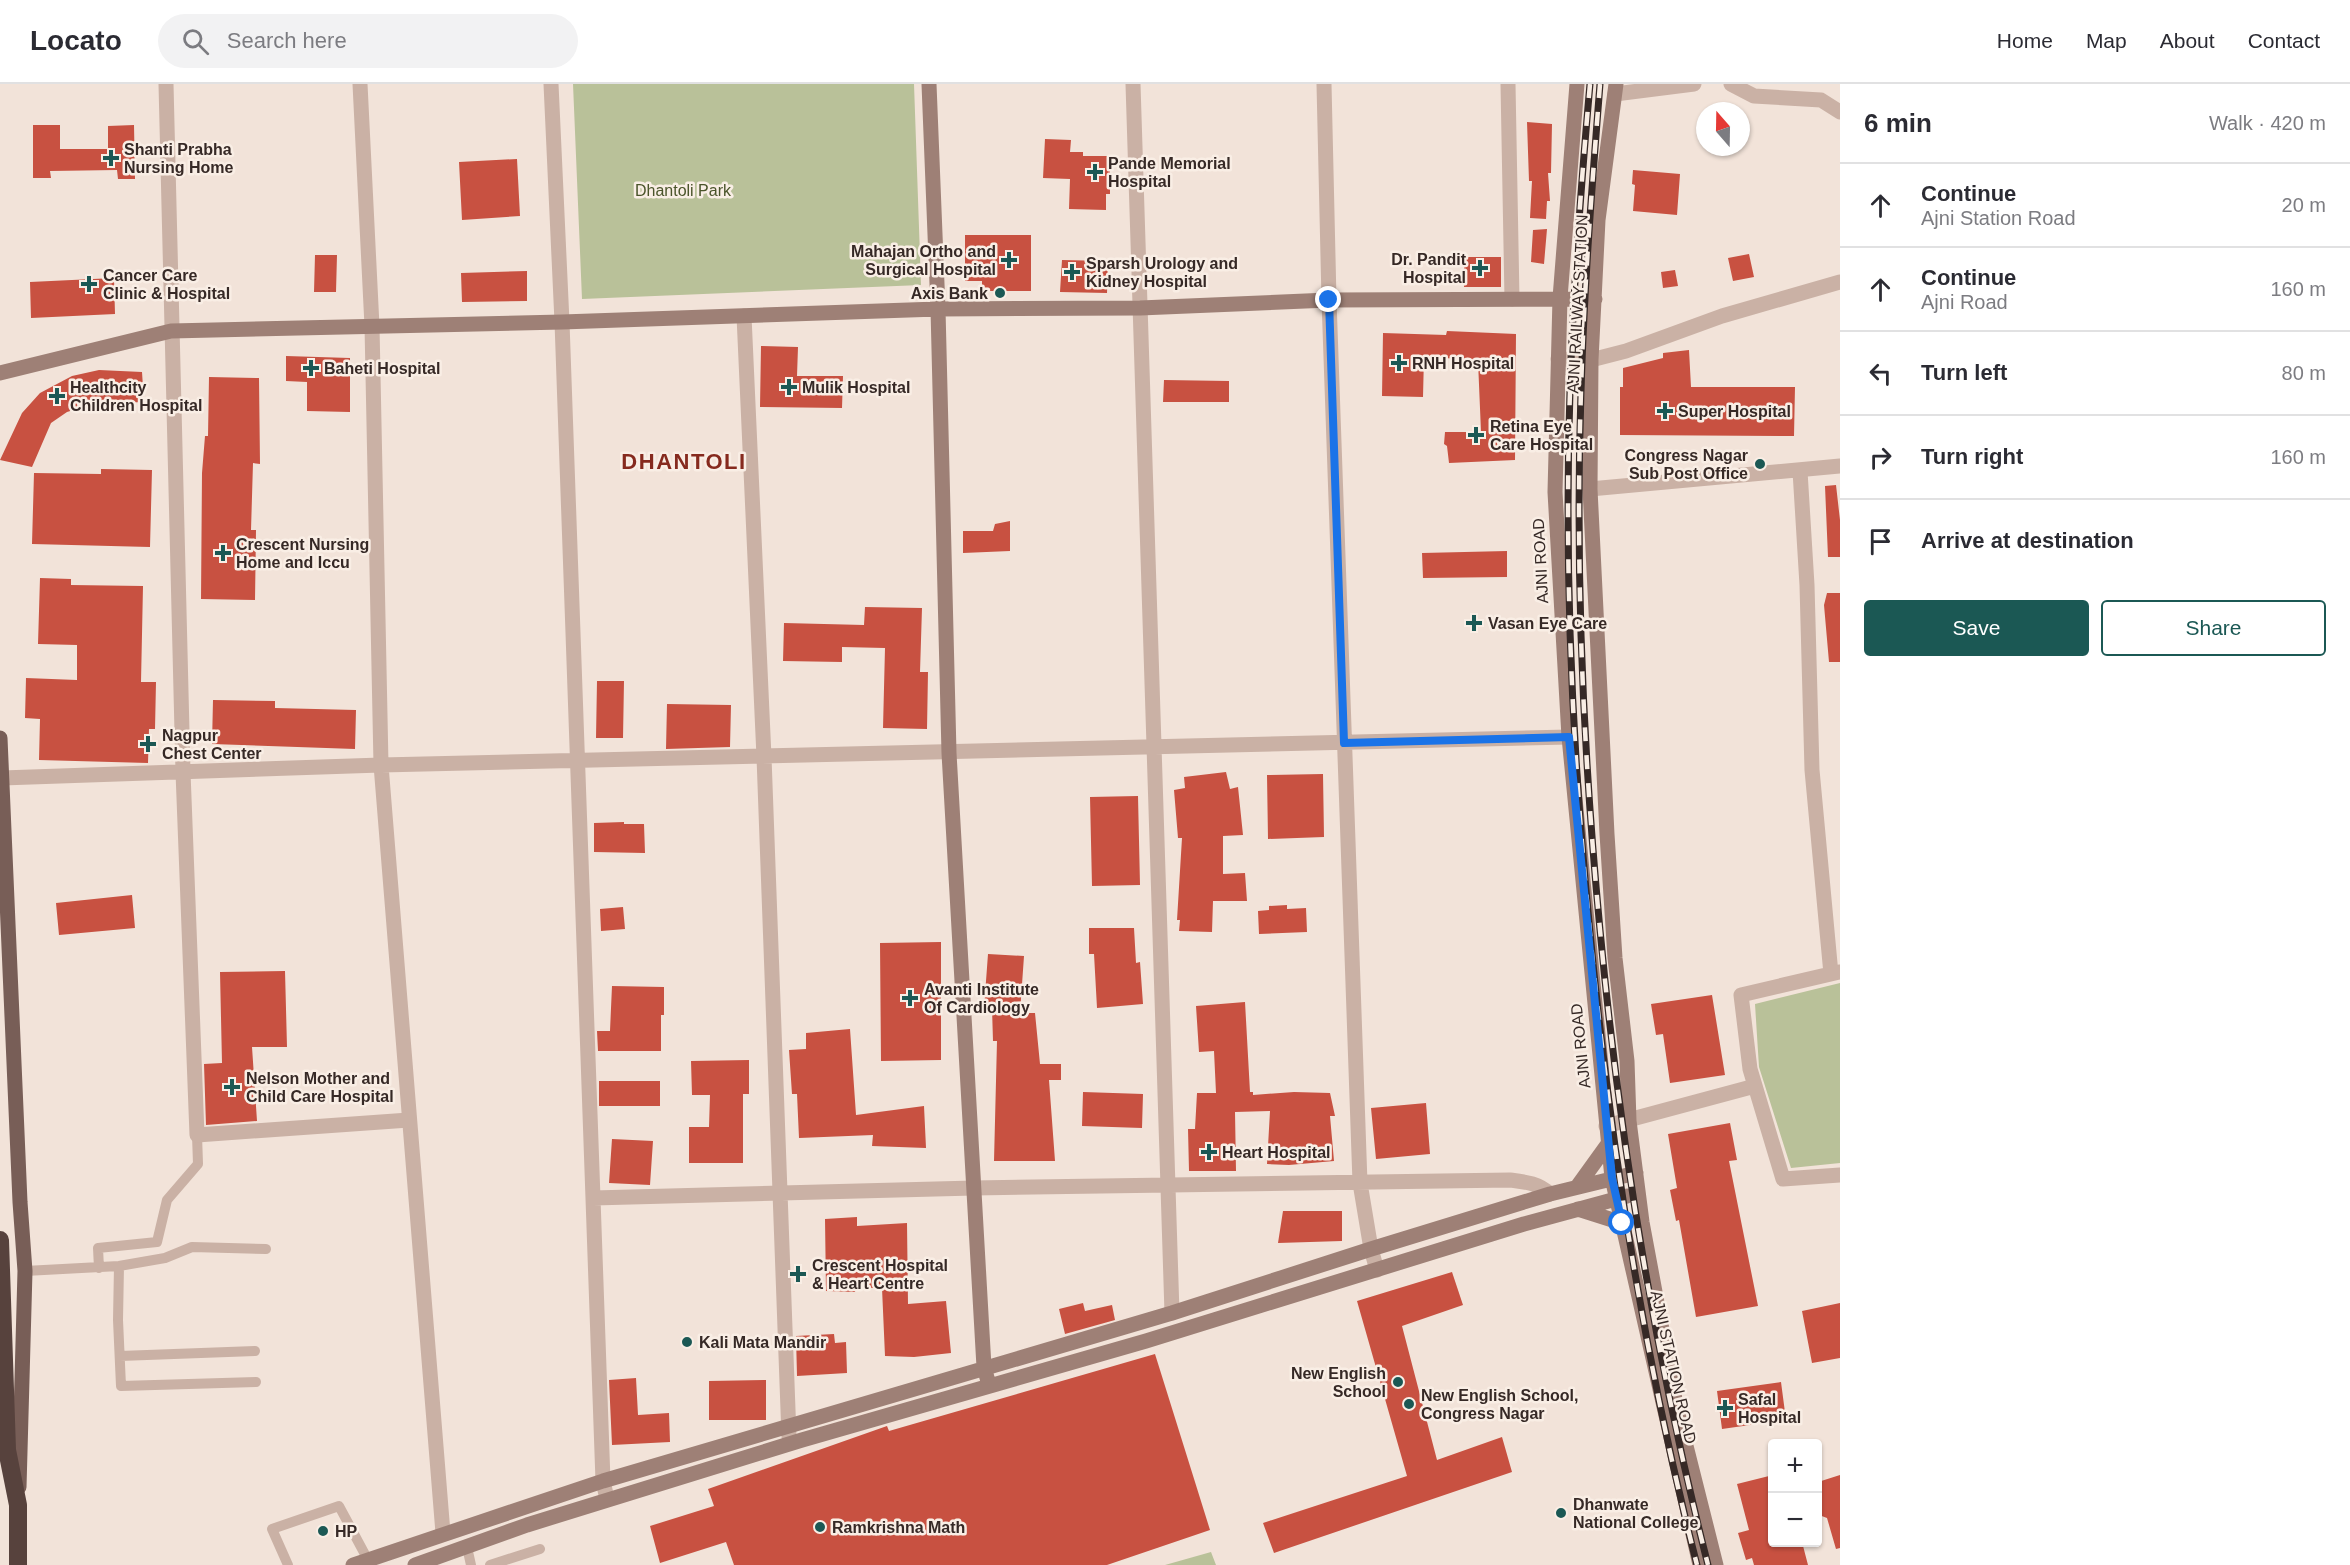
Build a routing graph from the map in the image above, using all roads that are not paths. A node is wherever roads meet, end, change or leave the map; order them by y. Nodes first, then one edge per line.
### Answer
1 (166, 84) edge
2 (360, 84) edge
3 (551, 84) edge
4 (929, 84) edge
5 (1133, 84) edge
6 (1324, 84) edge
7 (1508, 84) edge
8 (1577, 84) edge
9 (1694, 84) edge
10 (1731, 84) edge
11 (1616, 89) edge
12 (1840, 112) edge
13 (1840, 282) edge
14 (1560, 298) junction
15 (1595, 298) junction
16 (1512, 299) junction
17 (1329, 300) junction
18 (1140, 308) junction
19 (938, 309) junction
20 (744, 316) junction
21 (562, 322) junction
22 (372, 326) junction
23 (171, 331) junction
24 (1558, 359) junction
25 (1591, 360) junction
26 (0, 373) edge
27 (1840, 466) edge
28 (1800, 471) junction
29 (1590, 489) junction
30 (1569, 737) junction
31 (0, 738) edge
32 (1344, 743) junction
33 (1154, 747) junction
34 (949, 753) junction
35 (764, 757) junction
36 (578, 761) junction
37 (381, 765) junction
38 (183, 772) junction
39 (2, 778) junction
40 (1836, 973) edge
41 (1755, 1086) junction
42 (409, 1120) junction
43 (1629, 1120) junction
44 (1606, 1126) junction
45 (197, 1135) junction
46 (1608, 1144) junction
47 (1636, 1173) junction
48 (1840, 1175) edge
49 (1612, 1178) junction
50 (1360, 1183) junction
51 (1167, 1186) junction
52 (1577, 1187) junction
53 (974, 1188) junction
54 (779, 1193) junction
55 (1638, 1193) junction
56 (1550, 1194) junction
57 (593, 1198) junction
58 (1617, 1198) junction
59 (1578, 1209) junction
60 (1622, 1223) junction
61 (0, 1240) edge
62 (266, 1249) dead end
63 (1371, 1249) junction
64 (119, 1266) junction
65 (99, 1268) junction
66 (25, 1270) junction
67 (1377, 1270) junction
68 (1172, 1313) junction
69 (255, 1351) dead end
70 (120, 1356) junction
71 (984, 1367) junction
72 (256, 1382) dead end
73 (989, 1385) junction
74 (787, 1426) junction
75 (790, 1443) junction
76 (603, 1480) junction
77 (607, 1499) junction
78 (18, 1505) junction
79 (442, 1533) junction
80 (467, 1547) junction
81 (540, 1549) dead end
82 (360, 1562) edge
83 (18, 1565) edge
84 (288, 1565) edge
85 (415, 1565) edge
86 (471, 1565) edge
87 (490, 1565) edge
88 (1700, 1565) edge
89 (1716, 1565) edge

1 - 23 street
2 - 22 street
3 - 21 street
4 - 19 main road
5 - 18 street
6 - 17 street
7 - 16 street
8 - 14 main road, AJNI ROAD
9 - 11 street
10 - 12 street
11 - 15 main road, AJNI RAILWAY STATION
13 - 25 street
14 - 15 main road
14 - 16 main road
14 - 24 main road, AJNI ROAD
15 - 25 main road, AJNI RAILWAY STATION
16 - 17 main road
17 - 18 main road
17 - 32 street
18 - 19 main road
18 - 33 street
19 - 20 main road
19 - 34 main road
20 - 21 main road
20 - 35 street
21 - 22 main road
21 - 36 street
22 - 23 main road
22 - 37 street
23 - 26 main road
23 - 38 street
24 - 25 street
24 - 30 main road, AJNI ROAD
25 - 29 main road, AJNI RAILWAY STATION
27 - 28 street
28 - 29 street
28 - 40 street
29 - 43 main road, AJNI RAILWAY STATION
30 - 32 street
30 - 44 main road, AJNI ROAD
31 - 39 main road
32 - 33 street
32 - 50 street
33 - 34 street
33 - 51 street
34 - 35 street
34 - 53 main road
35 - 36 street
35 - 54 street
36 - 37 street
36 - 57 street
37 - 38 street
37 - 42 street
38 - 39 street
38 - 45 street
39 - 66 main road
40 - 41 street
41 - 43 street
41 - 48 street
42 - 45 street
42 - 79 street
43 - 44 street
43 - 47 main road, AJNI RAILWAY STATION
44 - 46 main road, AJNI ROAD
45 - 65 lane
46 - 49 main road, AJNI ROAD
46 - 52 main road
47 - 49 main road
47 - 55 main road, AJNI RAILWAY STATION
49 - 52 main road
49 - 58 main road, AJNI STATION ROAD
50 - 51 street
50 - 56 street
50 - 63 street
51 - 53 street
51 - 68 street
52 - 56 main road
53 - 54 street
53 - 71 main road
54 - 57 street
54 - 74 street
55 - 58 main road
55 - 89 main road, AJNI RAILWAY STATION
56 - 63 main road
57 - 76 street
58 - 59 main road
58 - 60 main road, AJNI STATION ROAD
59 - 60 main road
59 - 67 main road
60 - 88 main road, AJNI STATION ROAD
61 - 78 highway
62 - 64 lane
63 - 67 street
63 - 68 main road
64 - 65 lane
64 - 70 lane
65 - 66 lane
66 - 78 main road
67 - 73 main road
68 - 71 main road
69 - 70 lane
70 - 72 lane
71 - 73 main road
71 - 74 main road
73 - 75 main road
74 - 75 street
74 - 76 main road
75 - 77 main road
76 - 77 street
76 - 79 main road
77 - 80 main road
78 - 83 highway
79 - 82 main road
80 - 85 main road
80 - 86 lane
81 - 87 lane
82 - 84 lane

